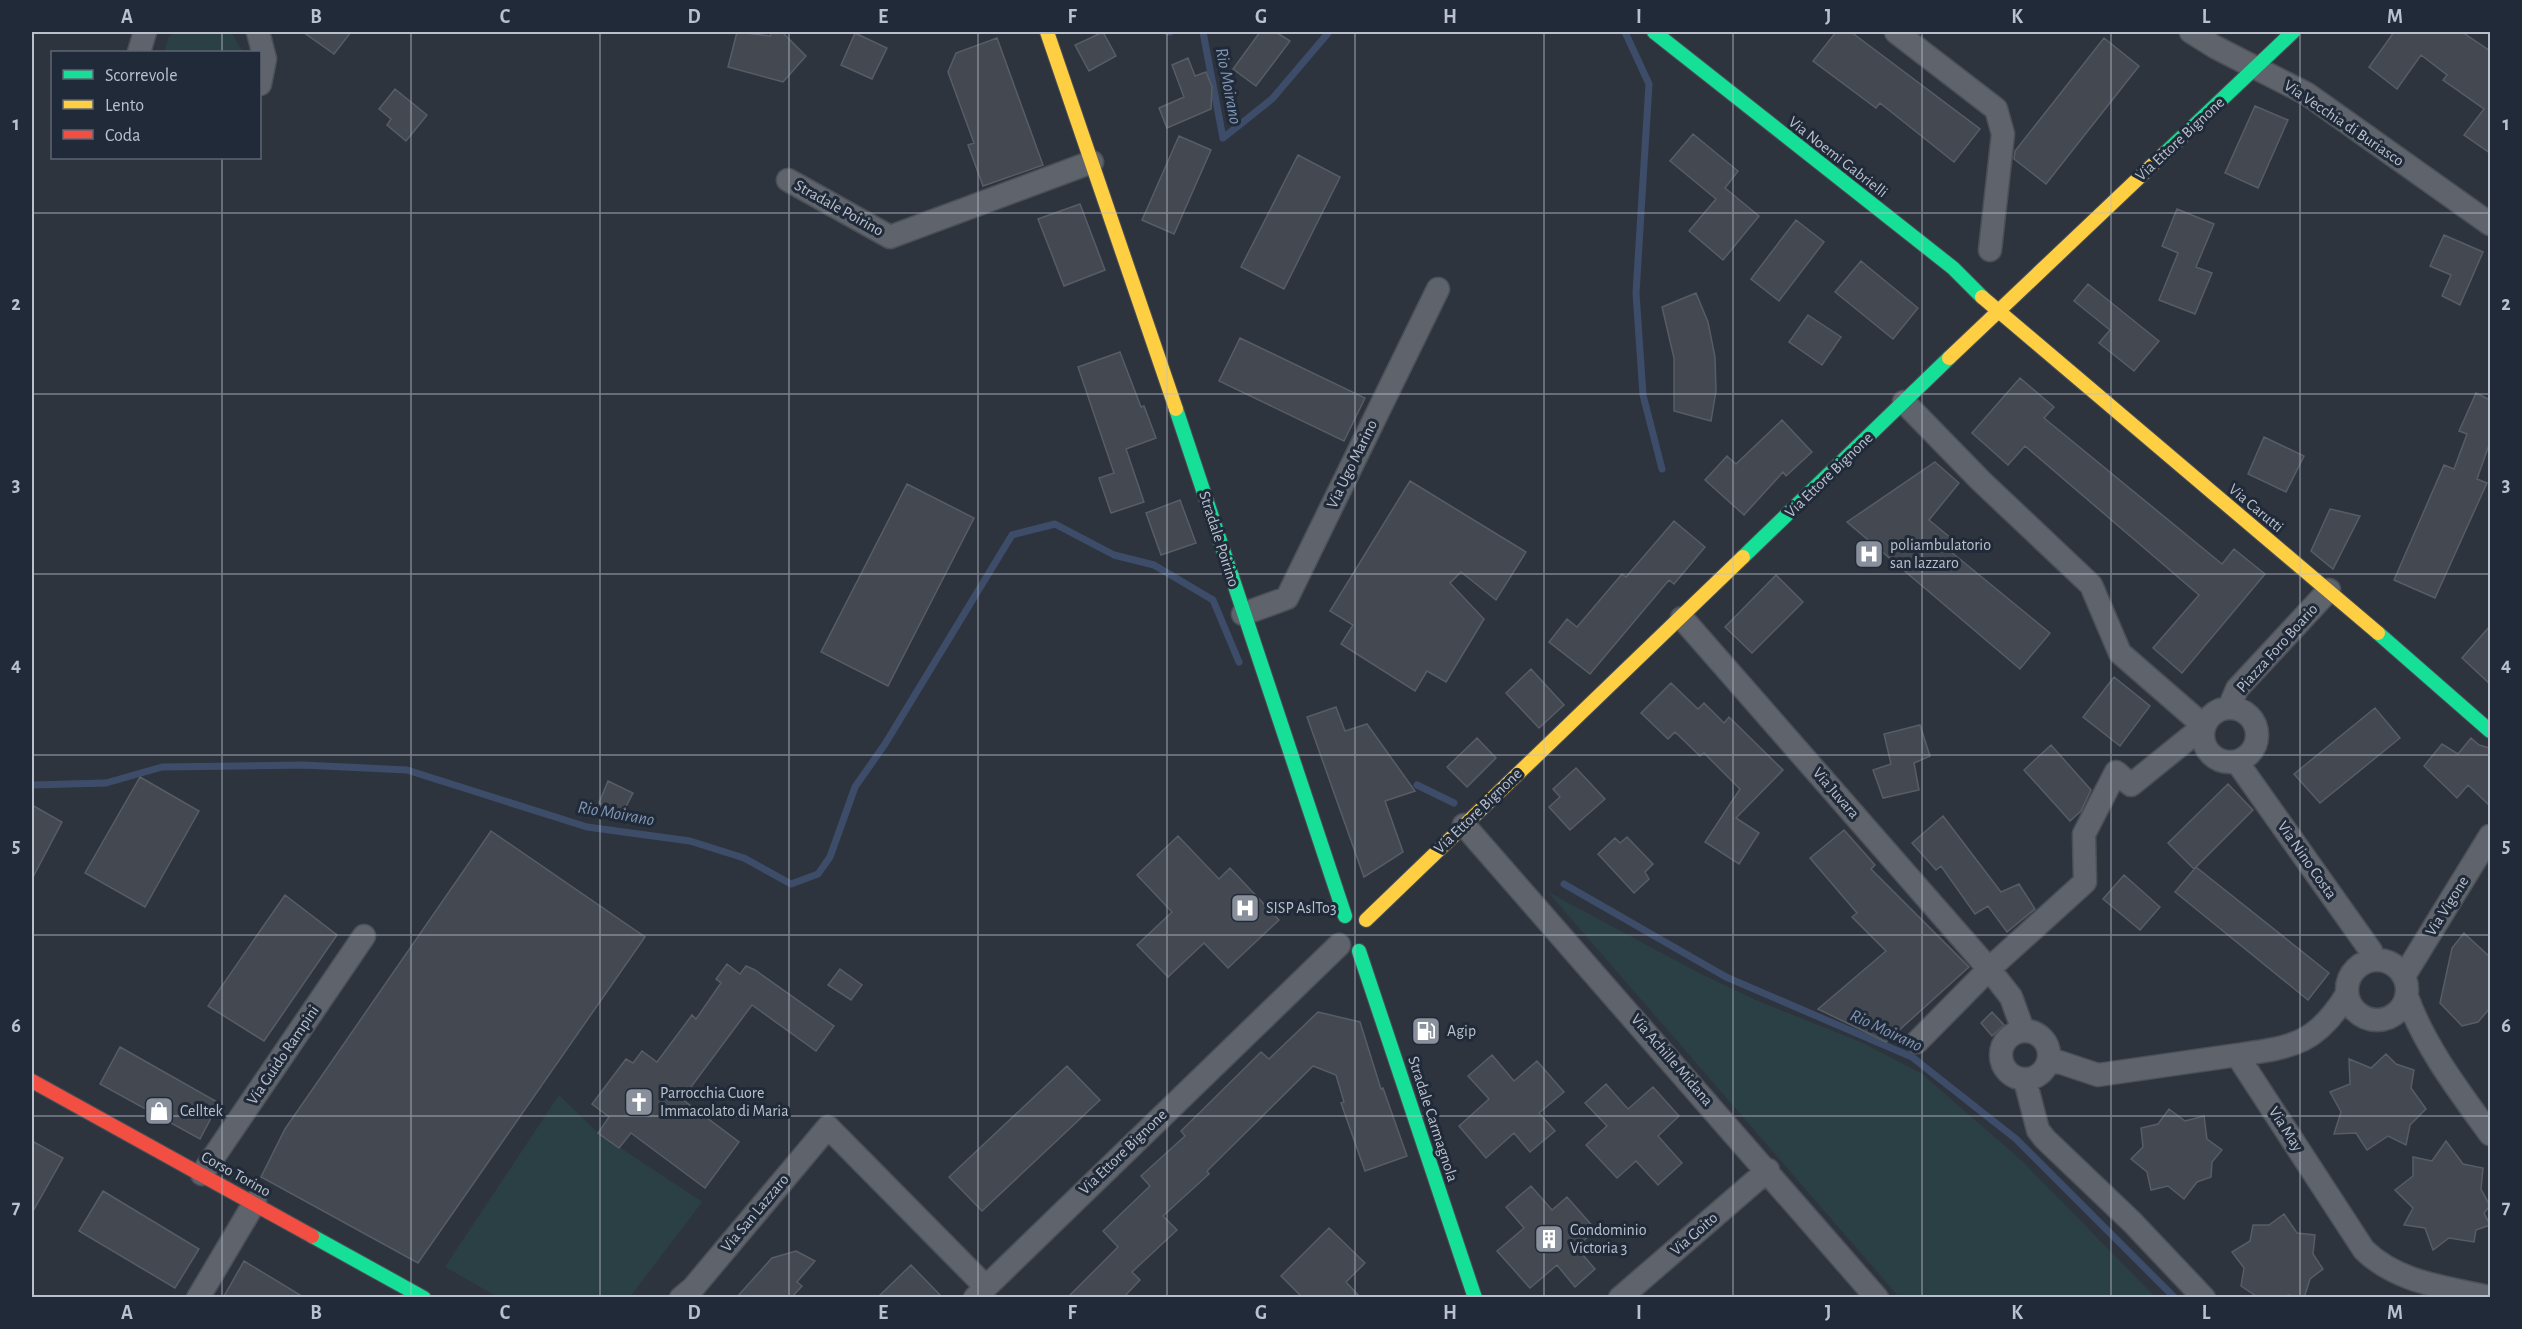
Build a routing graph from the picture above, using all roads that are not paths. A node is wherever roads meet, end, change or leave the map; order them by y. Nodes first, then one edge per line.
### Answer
1 (1047, 32) edge
2 (1654, 32) edge
3 (1896, 32) edge
4 (2191, 32) edge
5 (2293, 32) edge
6 (260, 34) edge
7 (2255, 68) junction
8 (261, 79) edge
9 (1092, 162) junction
10 (788, 180) dead end
11 (2490, 224) edge
12 (1989, 250) dead end
13 (1438, 289) dead end
14 (1997, 313) junction
15 (1904, 402) junction
16 (2329, 591) junction
17 (1243, 614) junction
18 (1683, 618) junction
19 (2229, 708) junction
20 (2205, 726) junction
21 (2490, 731) edge
22 (2237, 762) junction
23 (1464, 825) junction
24 (2490, 836) edge
25 (1345, 916) junction
26 (364, 936) dead end
27 (1361, 938) junction
28 (2372, 960) junction
29 (1989, 969) junction
30 (2406, 986) junction
31 (2345, 1006) junction
32 (2390, 1017) junction
33 (2023, 1030) junction
34 (2428, 1041) junction
35 (1917, 1042) dead end
36 (2237, 1055) junction
37 (2050, 1059) junction
38 (2025, 1080) junction
39 (32, 1081) edge
40 (828, 1127) joint
41 (2490, 1134) edge
42 (1768, 1170) junction
43 (202, 1174) junction
44 (255, 1202) junction
45 (980, 1292) edge
46 (1467, 1293) edge
47 (2489, 1297) edge
48 (198, 1298) edge
49 (424, 1298) edge
50 (681, 1298) edge
51 (1620, 1298) edge
52 (1876, 1298) edge
53 (2204, 1298) edge

1 - 9 street, Stradale Poirino
2 - 14 street, Via Noemi Gabrielli
3 - 12 street
4 - 7 street, Via Vecchia di Buriasco
5 - 7 street, Via Ettore Bignone
6 - 8 street
7 - 11 street, Via Vecchia di Buriasco
7 - 14 street, Via Ettore Bignone
9 - 10 street, Stradale Poirino
9 - 17 street, Stradale Poirino
13 - 17 street, Via Ugo Marino
14 - 15 street, Via Ettore Bignone
14 - 16 street, Via Carutti
15 - 18 street, Via Ettore Bignone
15 - 20 street
16 - 19 street, Piazza Foro Boario
16 - 21 street, Via Carutti
17 - 25 street, Stradale Poirino
18 - 23 street, Via Ettore Bignone
18 - 29 street, Via Juvara
19 - 20 street
19 - 22 street
20 - 22 street
20 - 29 street
22 - 28 street, Via Nino Costa
23 - 27 street, Via Ettore Bignone
23 - 42 street, Via Achille Midana
24 - 30 street, Via Vigone
25 - 27 street
25 - 27 street
26 - 43 street, Via Guido Rampini
27 - 45 street, Via Ettore Bignone
27 - 46 street, Stradale Carmagnola
28 - 30 street
28 - 31 street
29 - 33 street, Via Juvara
29 - 35 street
30 - 32 street
30 - 34 street
31 - 32 street
31 - 36 street
32 - 34 street
33 - 37 street
33 - 38 street
34 - 41 street
36 - 37 street
36 - 47 street, Via May
37 - 38 street
38 - 53 street
39 - 43 street, Corso Torino
40 - 45 street, Via Ettore Bignone
40 - 50 street, Via San Lazzaro
42 - 51 street, Via Goito
42 - 52 street, Via Achille Midana
43 - 44 street, Corso Torino
44 - 48 street
44 - 49 street, Corso Torino

